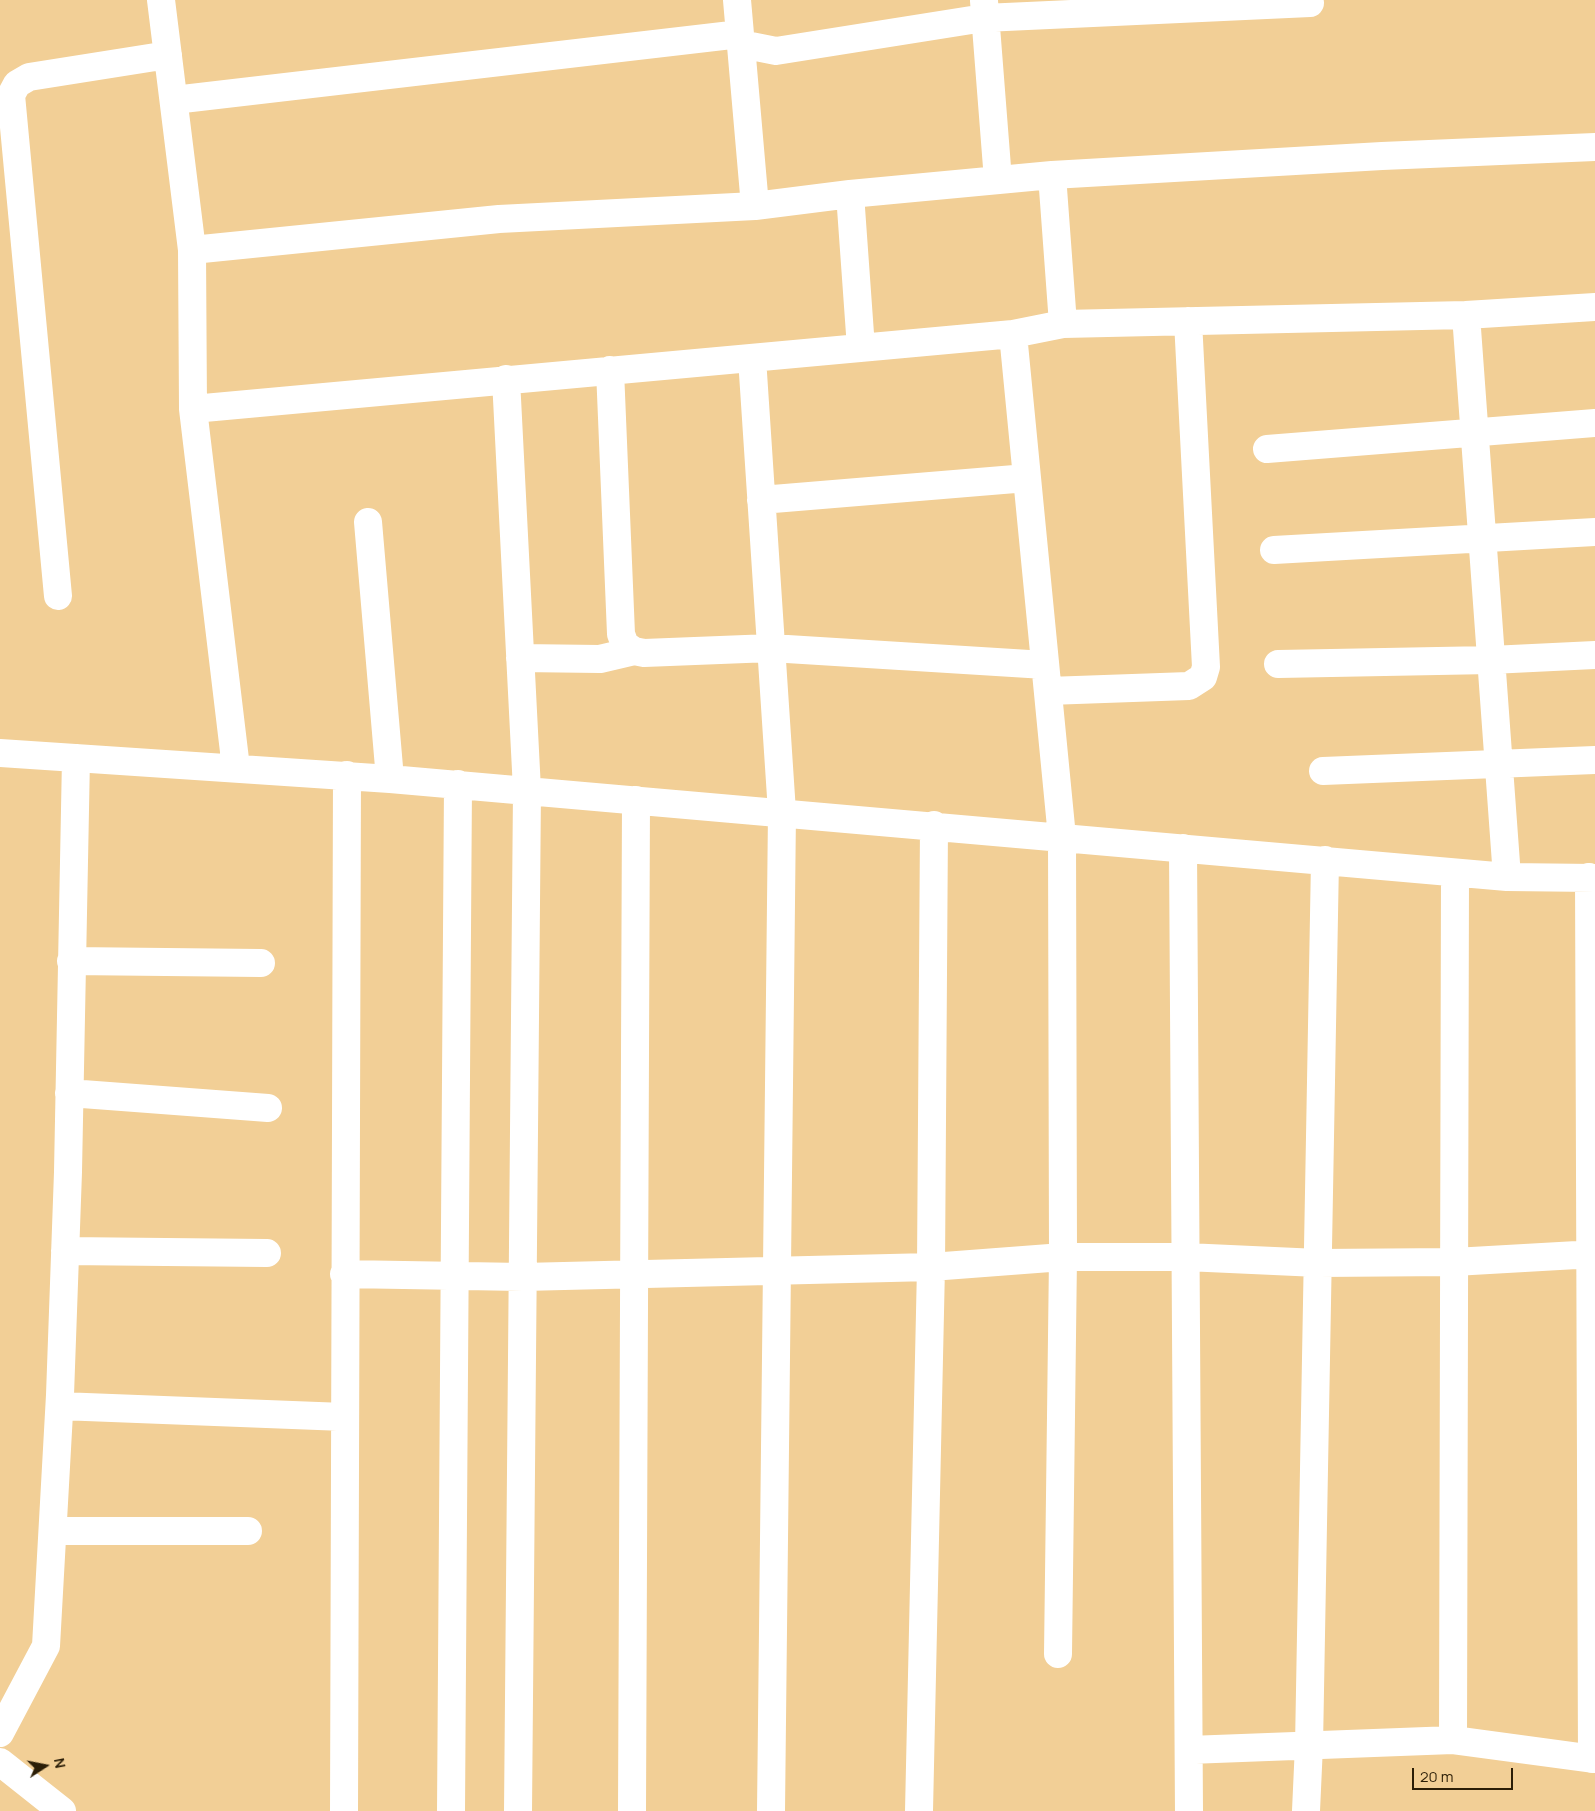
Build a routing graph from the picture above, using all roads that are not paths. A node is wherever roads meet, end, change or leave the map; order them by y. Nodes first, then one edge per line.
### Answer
1 (161, 0) edge
2 (737, 0) edge
3 (1310, 3) dead end
4 (984, 9) edge
5 (740, 39) junction
6 (168, 55) junction
7 (174, 100) junction
8 (1595, 147) edge
9 (1052, 175) junction
10 (998, 180) junction
11 (850, 194) junction
12 (755, 206) junction
13 (192, 250) junction
14 (1595, 307) edge
15 (1466, 315) junction
16 (1188, 322) junction
17 (1063, 324) junction
18 (1013, 334) junction
19 (861, 348) junction
20 (752, 358) junction
21 (610, 370) junction
22 (506, 379) junction
23 (193, 410) junction
24 (1595, 423) edge
25 (1475, 432) junction
26 (1267, 449) dead end
27 (1027, 478) junction
28 (761, 500) junction
29 (368, 522) dead end
30 (1595, 532) edge
31 (1483, 538) junction
32 (1274, 550) dead end
33 (58, 596) dead end
34 (771, 648) junction
35 (634, 651) junction
36 (1595, 654) edge
37 (520, 658) junction
38 (1491, 660) junction
39 (1278, 664) dead end
40 (1045, 665) junction
41 (1048, 691) junction
42 (0, 753) edge
43 (76, 758) junction
44 (1595, 760) edge
45 (1499, 764) junction
46 (236, 768) junction
47 (1323, 771) dead end
48 (347, 775) junction
49 (390, 779) junction
50 (458, 784) junction
51 (527, 790) junction
52 (636, 800) junction
53 (782, 812) junction
54 (934, 826) junction
55 (1062, 837) junction
56 (1183, 848) junction
57 (1325, 860) junction
58 (1455, 873) junction
59 (1508, 877) junction
60 (1592, 878) edge
61 (71, 961) junction
62 (261, 963) dead end
63 (69, 1094) junction
64 (268, 1108) dead end
65 (65, 1251) junction
66 (267, 1253) dead end
67 (1593, 1254) edge
68 (1063, 1257) junction
69 (1186, 1257) junction
70 (1454, 1262) junction
71 (1318, 1263) junction
72 (931, 1267) junction
73 (777, 1270) junction
74 (634, 1273) junction
75 (344, 1274) junction
76 (455, 1276) junction
77 (522, 1277) junction
78 (60, 1406) junction
79 (344, 1417) junction
80 (53, 1531) junction
81 (248, 1531) dead end
82 (1058, 1654) dead end
83 (0, 1733) edge
84 (1453, 1740) junction
85 (1309, 1745) junction
86 (1189, 1750) junction
87 (1594, 1759) edge
88 (0, 1762) edge
89 (62, 1811) edge
90 (344, 1811) edge
91 (451, 1811) edge
92 (518, 1811) edge
93 (632, 1811) edge
94 (771, 1811) edge
95 (919, 1811) edge
96 (1189, 1811) edge
97 (1306, 1811) edge

1 - 6 street
2 - 5 street
3 - 4 street
4 - 5 street
4 - 10 street
5 - 7 street
5 - 12 street
6 - 7 street
6 - 33 street
7 - 13 street
8 - 9 street
9 - 10 street
9 - 17 street
10 - 11 street
11 - 12 street
11 - 19 street
12 - 13 street
13 - 23 street
14 - 15 street
15 - 16 street
15 - 25 street
16 - 17 street
16 - 41 street
17 - 18 street
18 - 19 street
18 - 27 street
19 - 20 street
20 - 21 street
20 - 28 street
21 - 22 street
21 - 35 street
22 - 23 street
22 - 37 street
23 - 46 street
24 - 25 street
25 - 26 street
25 - 31 street
27 - 28 street
27 - 40 street
28 - 34 street
29 - 49 street
30 - 31 street
31 - 32 street
31 - 38 street
34 - 35 street
34 - 40 street
34 - 53 street
35 - 37 street
36 - 38 street
37 - 51 street
38 - 39 street
38 - 45 street
40 - 41 street
41 - 55 street
42 - 43 street
43 - 46 street
43 - 61 street
44 - 45 street
45 - 47 street
45 - 59 street
46 - 48 street
48 - 49 street
48 - 75 street
49 - 50 street
50 - 51 street
50 - 76 street
51 - 52 street
51 - 77 street
52 - 53 street
52 - 74 street
53 - 54 street
53 - 73 street
54 - 55 street
54 - 72 street
55 - 56 street
55 - 68 street
56 - 57 street
56 - 69 street
57 - 58 street
57 - 71 street
58 - 59 street
58 - 70 street
59 - 60 street
60 - 67 street
61 - 62 street
61 - 63 street
63 - 64 street
63 - 65 street
65 - 66 street
65 - 78 street
67 - 70 street
67 - 87 street
68 - 69 street
68 - 72 street
68 - 82 street
69 - 71 street
69 - 86 street
70 - 71 street
70 - 84 street
71 - 85 street
72 - 73 street
72 - 95 street
73 - 74 street
73 - 94 street
74 - 77 street
74 - 93 street
75 - 76 street
75 - 79 street
76 - 77 street
76 - 91 street
77 - 92 street
78 - 79 street
78 - 80 street
79 - 90 street
80 - 81 street
80 - 83 street
84 - 85 street
84 - 87 street
85 - 86 street
85 - 97 street
86 - 96 street
88 - 89 street

